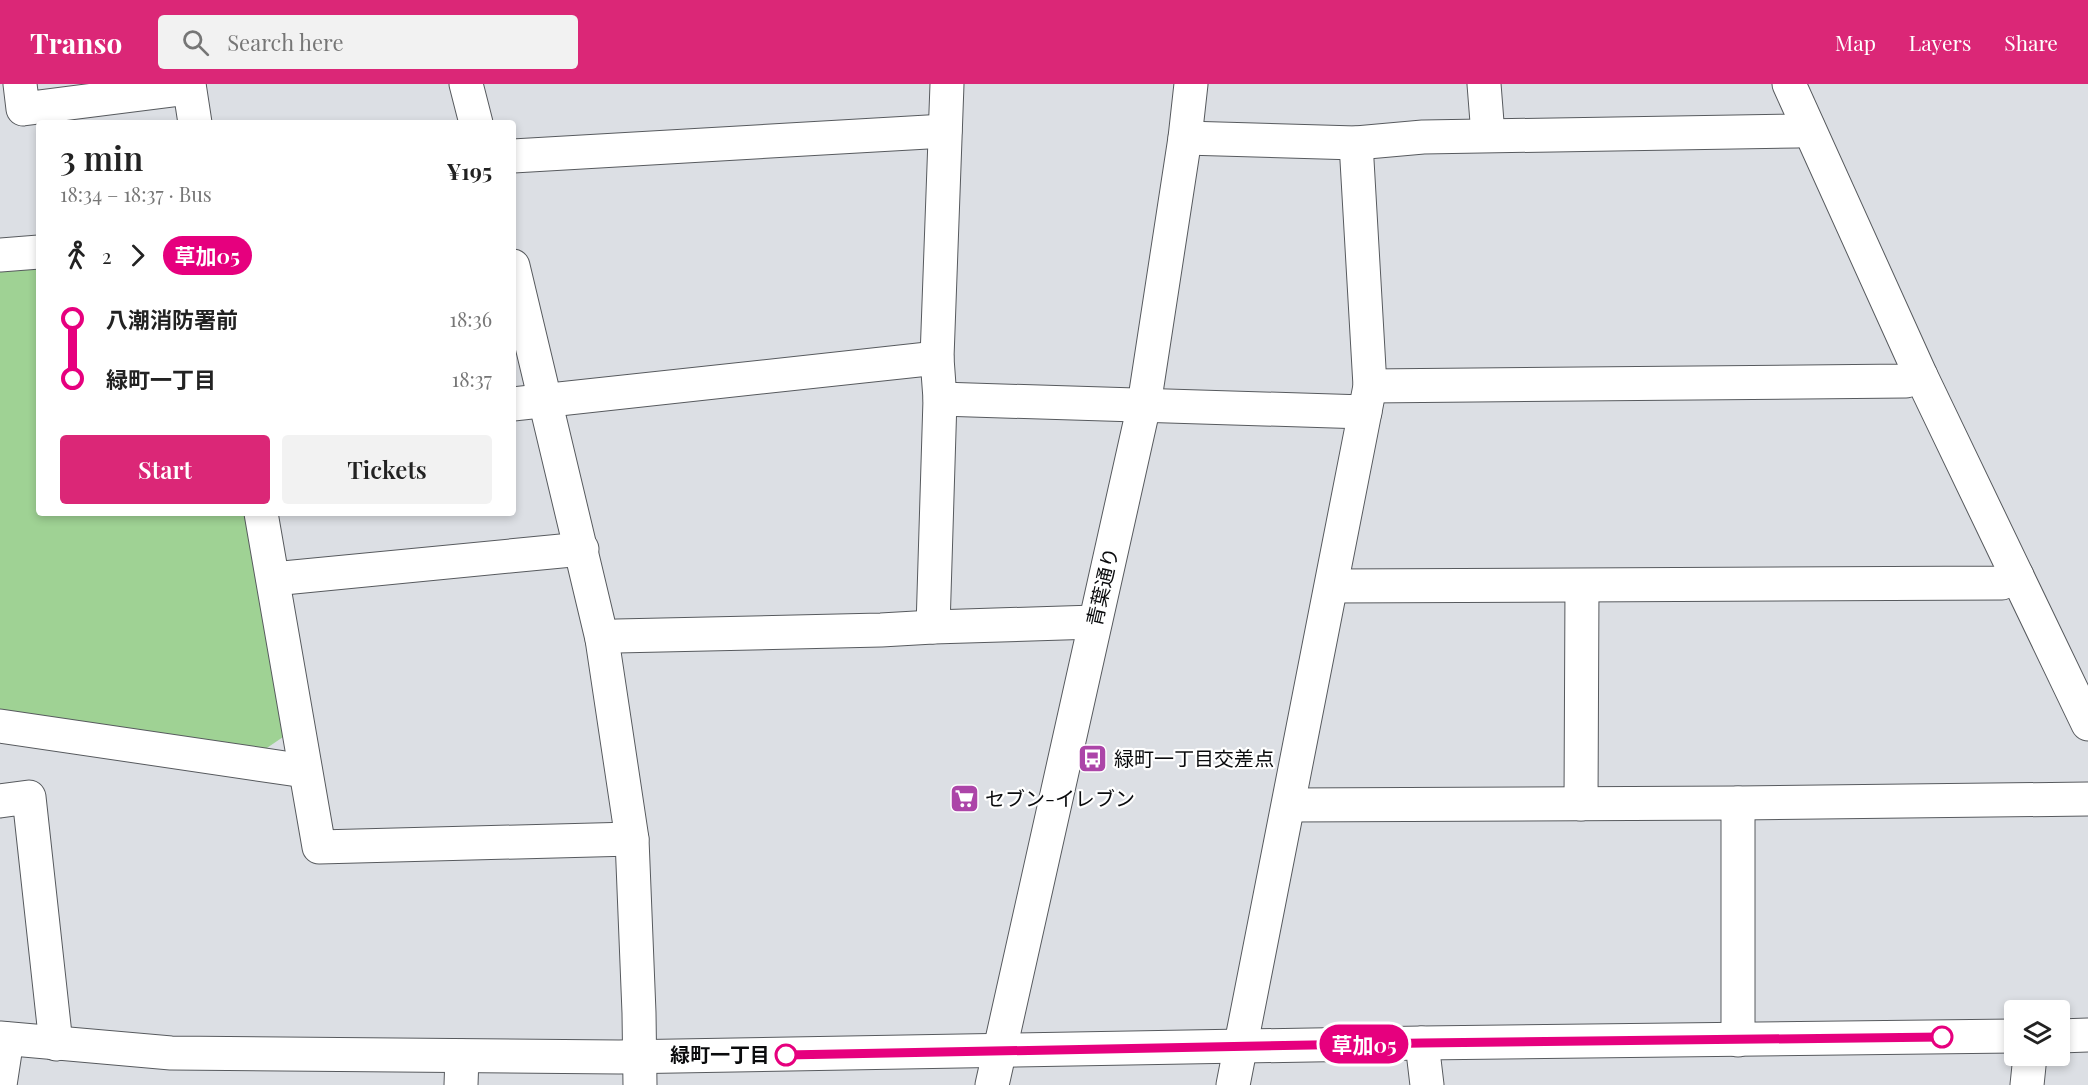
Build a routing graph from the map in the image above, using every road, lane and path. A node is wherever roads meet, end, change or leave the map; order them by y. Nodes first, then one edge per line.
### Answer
1 (20, 84) edge
2 (466, 84) edge
3 (946, 84) edge
4 (1191, 84) edge
5 (1484, 84) edge
6 (1789, 84) edge
7 (189, 86) edge
8 (195, 120) edge
9 (475, 120) edge
10 (1808, 127) junction
11 (945, 131) junction
12 (1488, 135) junction
13 (1185, 138) junction
14 (1356, 142) junction
15 (516, 156) edge
16 (36, 252) edge
17 (0, 255) edge
18 (516, 278) edge
19 (937, 358) junction
20 (1921, 375) junction
21 (940, 399) junction
22 (1368, 399) junction
23 (546, 401) junction
24 (516, 404) edge
25 (1144, 405) junction
26 (262, 516) edge
27 (582, 549) junction
28 (2017, 576) junction
29 (273, 579) junction
30 (1332, 586) junction
31 (1582, 586) junction
32 (1095, 622) junction
33 (933, 627) junction
34 (602, 639) junction
35 (2088, 724) edge
36 (0, 726) edge
37 (304, 771) junction
38 (2088, 798) edge
39 (0, 801) edge
40 (1738, 803) junction
41 (1581, 804) junction
42 (1289, 805) junction
43 (632, 839) junction
44 (2088, 1035) edge
45 (2004, 1036) edge
46 (2070, 1036) edge
47 (4, 1038) edge
48 (1738, 1040) junction
49 (1422, 1043) junction
50 (56, 1044) junction
51 (1240, 1047) junction
52 (1000, 1051) junction
53 (2029, 1066) edge
54 (461, 1070) edge
55 (640, 1071) edge
56 (0, 1085) edge
57 (992, 1085) edge
58 (1233, 1085) edge
59 (1427, 1085) edge
60 (2027, 1085) edge

1 - 7 street
2 - 9 street
3 - 11 street
4 - 13 street, 青葉通り
5 - 12 street
6 - 10 street
7 - 8 street
10 - 12 street
10 - 20 street
11 - 15 street
11 - 19 street
12 - 14 street
13 - 14 street
13 - 25 street, 青葉通り
14 - 22 street
16 - 17 street
18 - 23 street
19 - 21 street
19 - 23 street
20 - 22 street
20 - 28 street
21 - 25 street
21 - 33 street
22 - 25 street
22 - 30 street
23 - 24 street
23 - 27 street
25 - 32 street, 青葉通り
26 - 29 street
27 - 29 street
27 - 34 street
28 - 31 street
28 - 35 street
29 - 37 street
30 - 31 street
30 - 42 street
31 - 41 street
32 - 33 street
32 - 52 street, 青葉通り
33 - 34 street
34 - 43 street
36 - 37 street
37 - 43 street
38 - 40 street
39 - 50 street
40 - 41 street
40 - 48 street
41 - 42 street
42 - 51 street
43 - 55 street
44 - 46 street
45 - 48 street
47 - 50 street
47 - 56 street
48 - 49 street
49 - 51 street
49 - 59 street
50 - 54 street
51 - 52 street
51 - 58 street
52 - 55 street
52 - 57 street, 青葉通り
53 - 60 street
54 - 55 street

